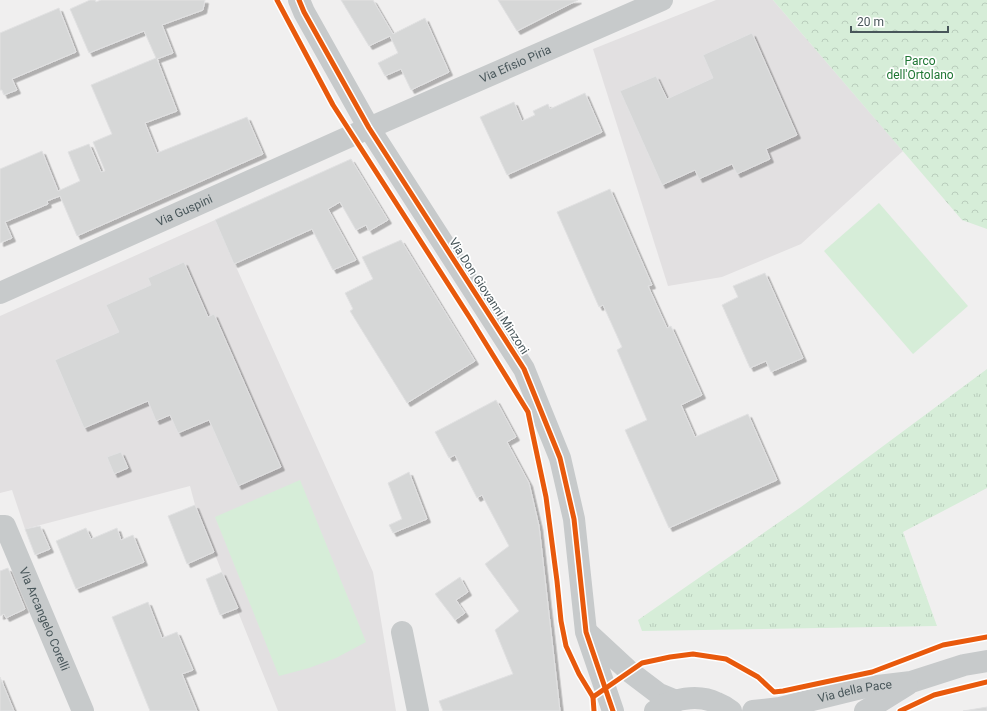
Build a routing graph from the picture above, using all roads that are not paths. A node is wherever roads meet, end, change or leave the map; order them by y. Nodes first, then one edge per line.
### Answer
1 (299, 0) edge
2 (662, 0) edge
3 (369, 128) junction
4 (0, 293) edge
5 (2, 526) edge
6 (402, 632) dead end
7 (586, 632) junction
8 (987, 661) edge
9 (911, 682) junction
10 (676, 701) junction
11 (83, 711) edge
12 (418, 711) edge
13 (613, 711) edge
14 (655, 711) edge
15 (731, 711) edge
16 (753, 711) edge
17 (865, 711) edge

1 - 3 street, Via Don Giovanni Minzoni
2 - 3 street, Via Efisio Piria
3 - 4 street, Via Guspini
3 - 7 street, Via Don Giovanni Minzoni
5 - 11 street, Via Arcangelo Corelli
6 - 12 street
7 - 10 street
7 - 13 street, Via Don Giovanni Minzoni
8 - 9 street, Via della Pace
9 - 16 street, Via della Pace
9 - 17 street, Via della Pace
10 - 14 street
10 - 15 street

